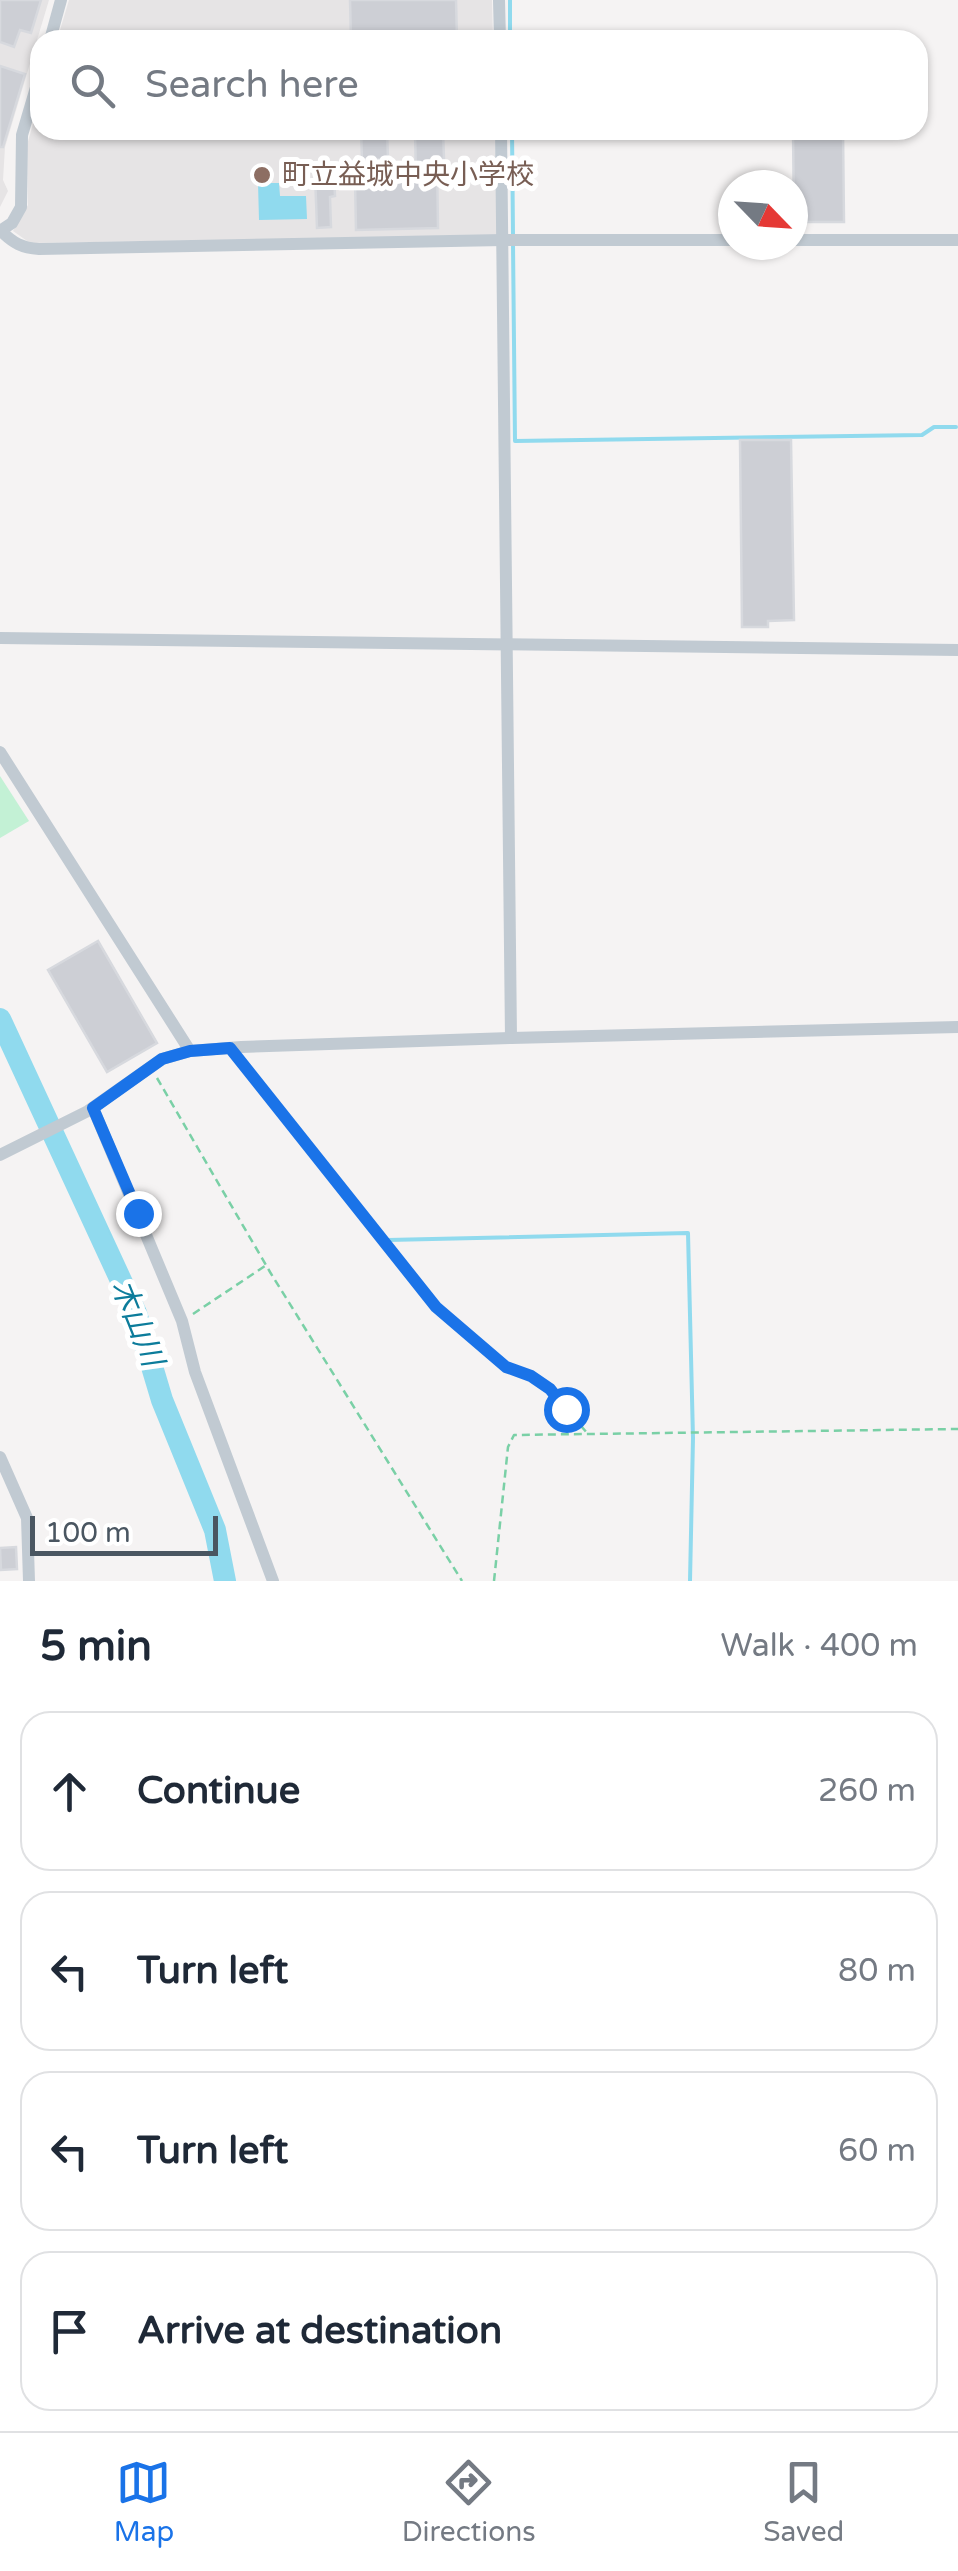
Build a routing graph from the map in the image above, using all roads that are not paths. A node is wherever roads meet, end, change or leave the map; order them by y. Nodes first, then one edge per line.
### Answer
1 (61, 0) edge
2 (499, 0) edge
3 (53, 30) edge
4 (500, 30) edge
5 (30, 108) edge
6 (501, 140) edge
7 (0, 231) edge
8 (503, 240) junction
9 (718, 240) edge
10 (808, 240) edge
11 (958, 240) edge
12 (0, 638) edge
13 (507, 644) junction
14 (958, 650) edge
15 (0, 752) edge
16 (958, 1027) edge
17 (511, 1038) junction
18 (190, 1051) junction
19 (90, 1110) junction
20 (0, 1155) edge
21 (0, 1458) edge
22 (29, 1581) edge
23 (272, 1581) edge

1 - 3 street
2 - 4 street
5 - 7 street
6 - 8 street
7 - 8 street
8 - 9 street
8 - 13 street
10 - 11 street
12 - 13 street
13 - 14 street
13 - 17 street
15 - 18 street
16 - 17 street
17 - 18 street
18 - 19 street
19 - 20 street
19 - 23 street
21 - 22 street

